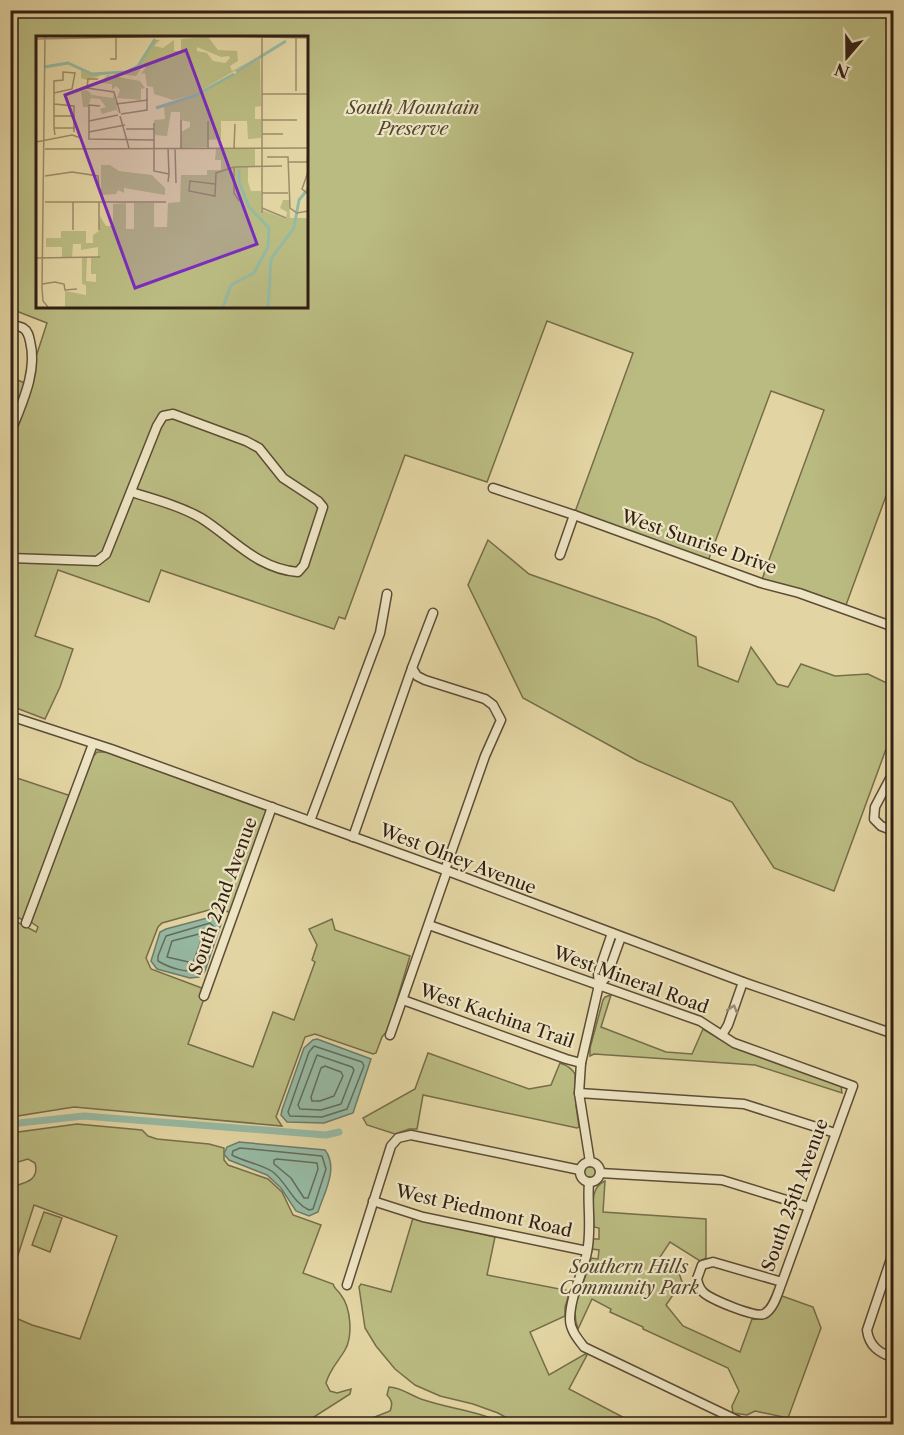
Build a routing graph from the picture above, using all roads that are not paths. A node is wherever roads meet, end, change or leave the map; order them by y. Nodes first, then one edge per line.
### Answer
1 (14, 326) dead end
2 (10, 434) edge
3 (493, 488) dead end
4 (131, 492) junction
5 (574, 515) junction
6 (560, 555) dead end
7 (10, 558) edge
8 (387, 594) dead end
9 (433, 613) dead end
10 (894, 627) edge
11 (412, 668) junction
12 (10, 716) edge
13 (93, 744) junction
14 (894, 771) edge
15 (272, 807) junction
16 (310, 821) junction
17 (894, 831) edge
18 (353, 837) junction
19 (446, 871) junction
20 (26, 923) dead end
21 (429, 925) junction
22 (612, 933) junction
23 (621, 937) junction
24 (607, 962) junction
25 (742, 982) junction
26 (599, 985) junction
27 (204, 996) dead end
28 (403, 1000) junction
29 (894, 1034) edge
30 (390, 1035) dead end
31 (722, 1035) junction
32 (581, 1063) junction
33 (853, 1086) joint
34 (579, 1093) junction
35 (835, 1133) junction
36 (590, 1162) junction
37 (580, 1170) junction
38 (600, 1173) junction
39 (589, 1182) junction
40 (374, 1201) junction
41 (809, 1207) junction
42 (894, 1250) edge
43 (587, 1251) junction
44 (890, 1270) edge
45 (782, 1282) junction
46 (347, 1285) dead end
47 (894, 1358) edge
48 (742, 1424) edge

1 - 2 street
3 - 5 street, West Sunrise Drive
4 - 4 street
4 - 7 street
5 - 6 street
5 - 10 street, West Sunrise Drive
8 - 16 street
9 - 11 street
11 - 18 street
11 - 19 street
12 - 13 street, West Olney Avenue
13 - 15 street, West Olney Avenue
13 - 20 street
14 - 17 street
15 - 16 street, West Olney Avenue
15 - 27 street, South 22nd Avenue
16 - 18 street, West Olney Avenue
18 - 19 street, West Olney Avenue
19 - 21 street
19 - 22 street, West Olney Avenue
21 - 26 street, West Mineral Road
21 - 28 street
22 - 23 street, West Olney Avenue
22 - 24 street
23 - 24 street
23 - 25 street, West Olney Avenue
24 - 26 street
25 - 29 street, West Olney Avenue
31 -> 25 street
26 - 31 street, West Mineral Road
26 - 32 street
28 - 30 street
28 - 32 street, West Kachina Trail
31 - 33 street, West Mineral Road
32 - 34 street
33 - 35 street, South 25th Avenue
34 - 35 street
34 - 36 street
35 - 41 street, South 25th Avenue
36 - 37 street
36 - 38 street
37 - 39 street
37 - 40 street
38 - 39 street
38 - 41 street
39 - 43 street
40 - 43 street, West Piedmont Road
40 - 46 street
41 - 45 street, South 25th Avenue
42 - 44 street
43 - 48 street
44 - 47 street
45 - 45 street, South 25th Avenue

